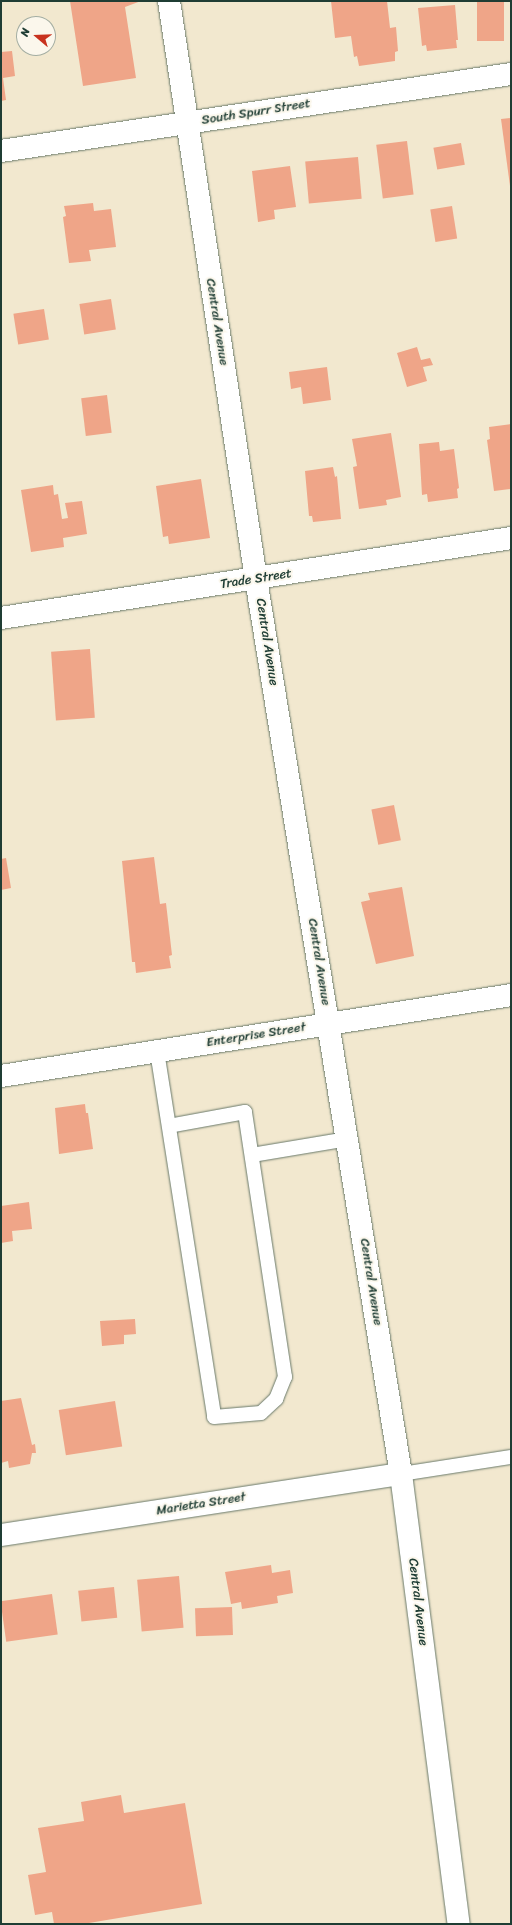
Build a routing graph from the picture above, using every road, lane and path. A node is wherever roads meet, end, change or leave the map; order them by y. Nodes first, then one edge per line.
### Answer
1 (169, 1) edge
2 (511, 74) edge
3 (187, 123) junction
4 (1, 151) edge
5 (511, 538) edge
6 (256, 579) junction
7 (1, 618) edge
8 (511, 996) edge
9 (330, 1024) junction
10 (157, 1051) junction
11 (1, 1076) edge
12 (169, 1126) junction
13 (348, 1139) junction
14 (252, 1155) junction
15 (511, 1457) edge
16 (401, 1474) junction
17 (1, 1535) edge
18 (459, 1924) edge

1 - 3 street, Central Avenue
2 - 3 street, South Spurr Street
3 - 4 street, South Spurr Street
3 - 6 street, Central Avenue
5 - 6 street, Trade Street
6 - 7 street, Trade Street
6 - 9 street, Central Avenue
8 - 9 street, Enterprise Street
9 - 10 street, Enterprise Street
9 - 13 street, Central Avenue
10 - 11 street, Enterprise Street
10 - 12 lane
12 - 14 lane
12 - 14 lane
13 - 14 lane
13 - 16 street, Central Avenue
15 - 16 lane
16 - 17 street, Marietta Street
16 - 18 street, Central Avenue

